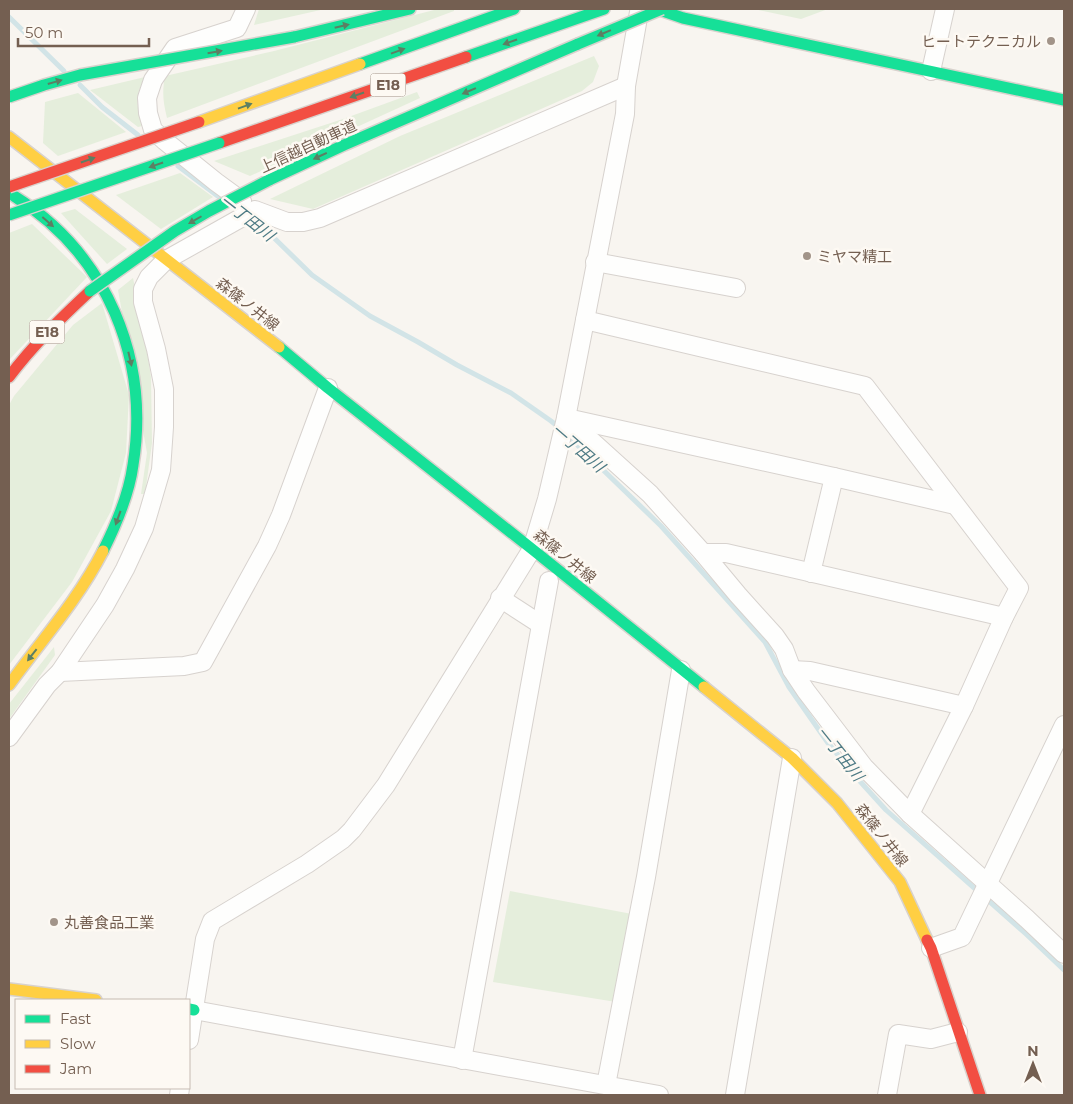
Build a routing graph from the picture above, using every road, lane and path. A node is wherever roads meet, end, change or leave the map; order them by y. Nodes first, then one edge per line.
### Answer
1 (246, 9) edge
2 (410, 9) edge
3 (514, 9) edge
4 (604, 9) edge
5 (640, 9) edge
6 (658, 9) edge
7 (662, 9) edge
8 (945, 9) edge
9 (931, 71) junction
10 (626, 86) junction
11 (9, 97) edge
12 (1064, 100) edge
13 (9, 137) edge
14 (9, 187) edge
15 (9, 193) edge
16 (248, 214) junction
17 (9, 215) edge
18 (166, 260) junction
19 (595, 262) junction
20 (736, 288) dead end
21 (585, 320) junction
22 (9, 378) edge
23 (328, 388) junction
24 (564, 425) junction
25 (834, 477) junction
26 (955, 505) junction
27 (532, 548) junction
28 (703, 553) junction
29 (811, 573) junction
30 (549, 581) dead end
31 (500, 598) junction
32 (1004, 618) junction
33 (540, 624) junction
34 (681, 670) junction
35 (792, 670) junction
36 (60, 672) junction
37 (9, 685) edge
38 (964, 706) junction
39 (1064, 725) edge
40 (9, 737) edge
41 (792, 758) junction
42 (910, 814) junction
43 (984, 892) junction
44 (930, 948) junction
45 (1064, 954) edge
46 (9, 989) edge
47 (88, 999) edge
48 (191, 1009) edge
49 (190, 1024) edge
50 (958, 1032) junction
51 (462, 1060) junction
52 (606, 1085) junction
53 (659, 1095) edge
54 (734, 1095) edge
55 (887, 1095) edge
56 (980, 1095) edge

1 - 16 street
11 -> 2 main road, bridge
14 -> 3 main road, E18, bridge
4 -> 17 main road, 上信越自動車道 / E18, bridge
5 - 10 street
6 - 9 main road
7 -> 22 main road, 上信越自動車道 / E18, bridge
8 - 9 street
9 - 12 main road
10 - 16 street
10 - 19 street
13 - 18 main road, 森篠ノ井線
15 -> 37 main road
16 - 18 street
18 - 23 main road, 森篠ノ井線
18 - 36 street
19 - 20 street
19 - 21 street
21 - 24 street
21 - 26 street
23 - 27 main road, 森篠ノ井線
23 - 36 street
24 - 25 street
24 - 27 street
24 - 28 street
25 - 26 street
25 - 29 street
26 - 32 street
27 - 31 street
27 - 34 main road, 森篠ノ井線
28 - 29 street
28 - 35 street
29 - 32 street
30 - 33 street
31 - 33 street
31 - 48 street
32 - 38 street
33 - 51 street
34 - 41 main road, 森篠ノ井線
34 - 52 street
35 - 38 street
35 - 42 street
36 - 40 street
38 - 42 street
39 - 43 street
41 - 44 main road, 森篠ノ井線
41 - 54 street
42 - 43 street
43 - 44 street
43 - 45 street
44 - 50 main road, 森篠ノ井線
46 - 47 main road
48 - 49 street
48 - 51 street
50 - 55 street
50 - 56 main road, 森篠ノ井線
51 - 52 street
52 - 53 street

